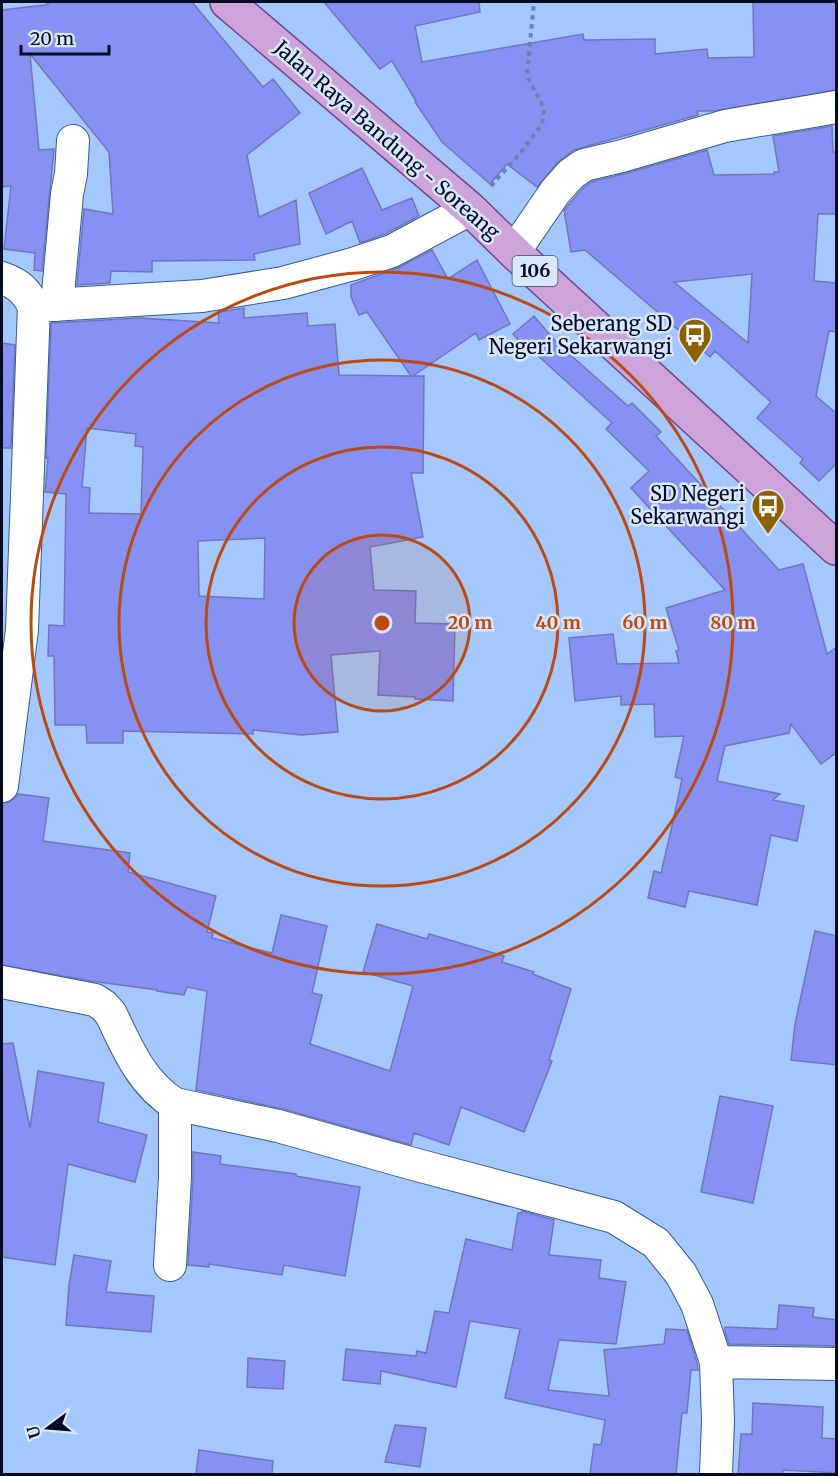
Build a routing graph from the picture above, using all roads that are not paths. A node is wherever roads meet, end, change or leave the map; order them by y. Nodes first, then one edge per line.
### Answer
1 (226, 2) edge
2 (837, 108) edge
3 (74, 141) dead end
4 (470, 209) junction
5 (514, 252) junction
6 (2, 278) edge
7 (46, 306) junction
8 (837, 548) edge
9 (2, 786) edge
10 (2, 982) edge
11 (175, 1104) junction
12 (170, 1265) dead end
13 (716, 1362) junction
14 (837, 1364) edge
15 (716, 1474) edge

1 - 4 main road, Jalan Raya Bandung - Soreang / 106
2 - 5 street
3 - 7 street
4 - 5 main road, Jalan Raya Bandung - Soreang / 106
4 - 7 street
5 - 8 main road, Jalan Raya Bandung - Soreang / 106
6 - 7 street
7 - 9 street
10 - 11 street
11 - 12 street
11 - 13 street
13 - 14 street
13 - 15 street

